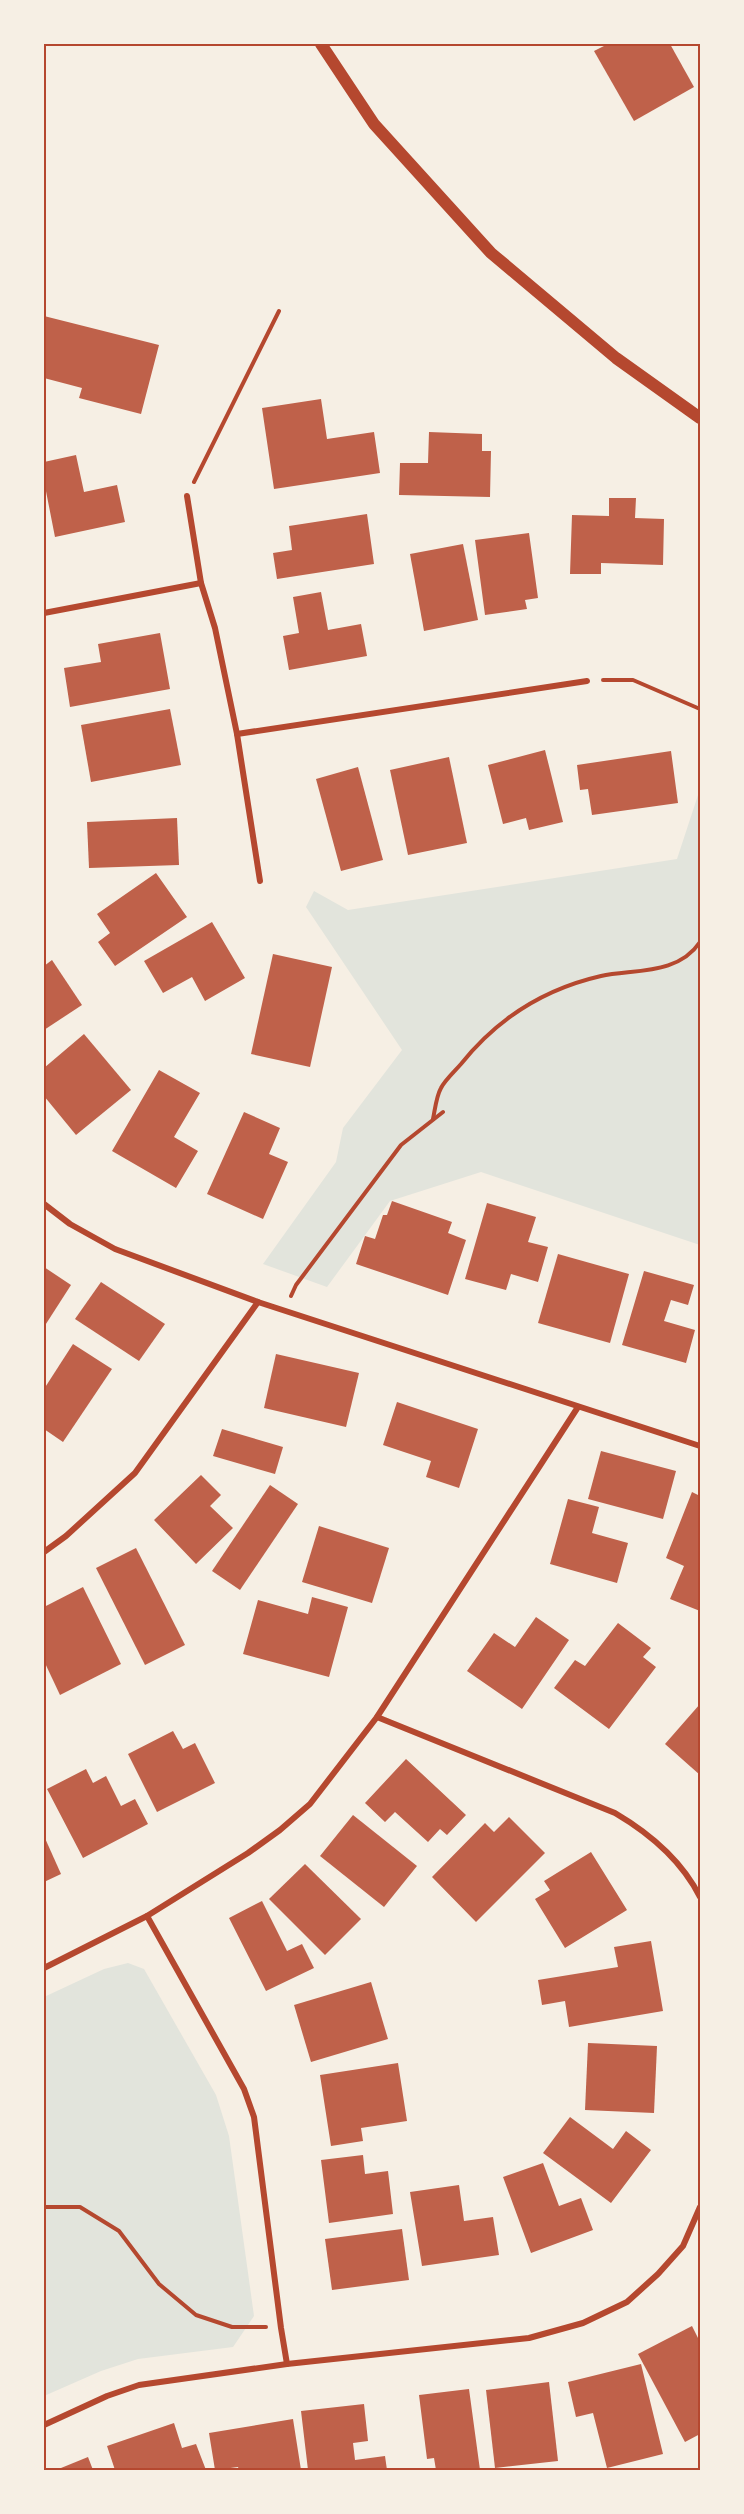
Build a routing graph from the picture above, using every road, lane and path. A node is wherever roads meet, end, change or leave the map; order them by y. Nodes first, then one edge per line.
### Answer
1 (321, 44) edge
2 (279, 311) dead end
3 (700, 418) edge
4 (187, 496) joint
5 (201, 583) junction
6 (44, 613) edge
7 (587, 681) joint
8 (700, 709) edge
9 (237, 734) junction
10 (260, 881) dead end
11 (700, 942) edge
12 (443, 1112) dead end
13 (433, 1119) junction
14 (44, 1204) edge
15 (258, 1302) junction
16 (284, 1310) junction
17 (578, 1407) junction
18 (700, 1446) edge
19 (44, 1552) edge
20 (377, 1717) junction
21 (700, 1897) edge
22 (147, 1916) junction
23 (44, 1968) edge
24 (44, 2207) edge
25 (700, 2207) edge
26 (280, 2328) junction
27 (287, 2364) junction
28 (44, 2425) edge

1 - 3 main road
2 - 4 path
4 - 5 street
5 - 6 street
5 - 9 street
7 - 8 path
7 - 9 street
9 - 10 street
11 - 13 path
12 - 13 path
13 - 16 path
14 - 15 street
15 - 16 street
15 - 19 street
16 - 17 street
17 - 18 street
17 - 20 street
20 - 21 street
20 - 22 street
22 - 23 street
22 - 26 street
24 - 26 path
25 - 27 street
26 - 27 street
27 - 28 street

